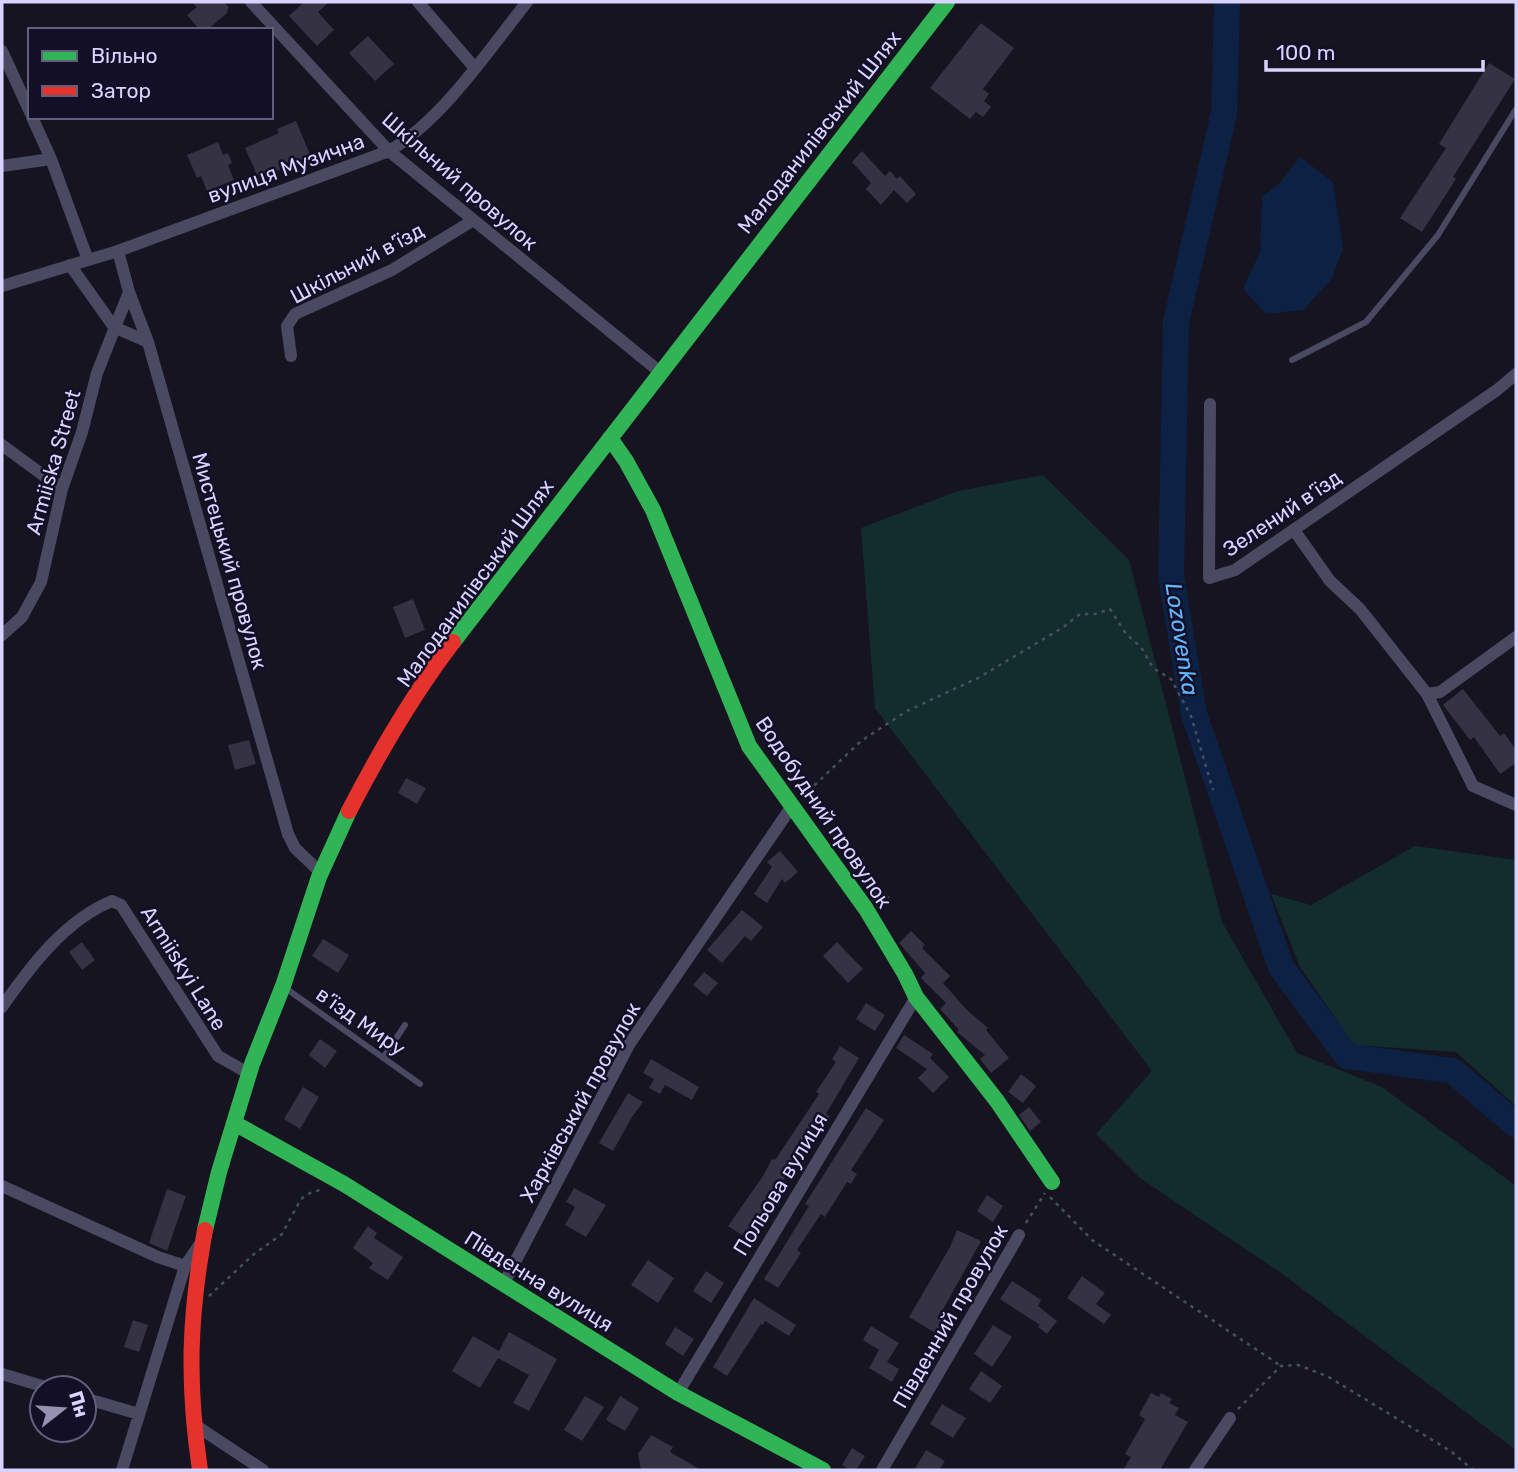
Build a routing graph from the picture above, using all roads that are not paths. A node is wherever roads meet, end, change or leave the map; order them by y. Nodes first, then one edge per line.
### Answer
1 (251, 2) edge
2 (418, 2) edge
3 (527, 2) edge
4 (947, 2) edge
5 (2, 51) edge
6 (474, 67) junction
7 (28, 107) edge
8 (1516, 109) edge
9 (33, 119) edge
10 (389, 151) junction
11 (51, 159) junction
12 (2, 166) edge
13 (472, 221) junction
14 (118, 251) junction
15 (88, 260) junction
16 (69, 265) junction
17 (2, 286) edge
18 (129, 292) junction
19 (114, 327) junction
20 (148, 342) junction
21 (290, 356) dead end
22 (1292, 360) dead end
23 (660, 372) junction
24 (1516, 374) edge
25 (1210, 404) dead end
26 (610, 438) junction
27 (2, 445) edge
28 (62, 489) junction
29 (1294, 530) junction
30 (2, 635) edge
31 (1516, 637) edge
32 (1427, 694) junction
33 (1516, 805) edge
34 (792, 806) junction
35 (321, 873) junction
36 (282, 986) junction
37 (916, 997) junction
38 (2, 1007) edge
39 (405, 1025) dead end
40 (383, 1058) junction
41 (248, 1073) junction
42 (420, 1084) dead end
43 (234, 1124) junction
44 (2, 1186) edge
45 (1049, 1187) road end
46 (1018, 1235) road end
47 (200, 1244) junction
48 (185, 1266) junction
49 (504, 1283) junction
50 (2, 1374) edge
51 (28, 1382) edge
52 (678, 1393) junction
53 (98, 1402) edge
54 (139, 1414) junction
55 (1230, 1418) road end
56 (192, 1423) junction
57 (122, 1470) edge
58 (202, 1470) edge
59 (263, 1470) edge
60 (823, 1470) edge
61 (882, 1470) edge
62 (1195, 1470) edge

1 - 10 street, Шкільний провулок
2 - 6 street
3 - 6 street, вулиця Музична
4 - 23 main road, Малоданилівський Шлях
5 - 7 street
6 - 10 street, вулиця Музична
8 - 22 lane
9 - 11 street
10 - 13 street, Шкільний провулок
10 - 14 street, вулиця Музична
11 - 12 street
11 - 15 street
13 - 21 street, Шкільний в’їзд
13 - 23 street, Шкільний провулок
14 - 15 street, вулиця Музична
14 - 18 street, Мистецький провулок
15 - 16 street, вулиця Музична
16 - 17 street, вулиця Музична
16 - 19 street
18 - 19 street, Armiiska Street
18 - 20 street, Мистецький провулок
19 - 20 street
19 - 28 street, Armiiska Street
20 - 35 street, Мистецький провулок
23 - 26 main road, Малоданилівський Шлях
24 - 29 street, Зелений в’їзд
25 - 29 street, Зелений в’їзд
26 - 34 main road, Водобудний провулок
26 - 35 main road, Малоданилівський Шлях
27 - 28 street
28 - 30 street, Armiiska Street
29 - 32 street
31 - 32 street
32 - 33 street
34 - 37 main road, Водобудний провулок
34 - 49 street, Харківський провулок
35 - 36 main road, Малоданилівський Шлях
36 - 40 lane, в’їзд Миру
36 - 41 main road, Малоданилівський Шлях
37 - 45 main road, Водобудний провулок
37 - 52 street, Польова вулиця
38 - 41 street, Armiiskyi Lane
39 - 40 lane
40 - 42 lane, в’їзд Миру
41 - 43 main road, Малоданилівський Шлях
43 - 47 main road, Малоданилівський Шлях
43 - 49 main road, Південна вулиця
44 - 48 street
46 - 61 street, Південний провулок
47 - 48 street
47 - 56 main road, Малоданилівський Шлях
48 - 54 street
49 - 52 main road, Південна вулиця
50 - 51 street
52 - 60 main road, Південна вулиця
53 - 54 street
54 - 57 street
55 - 62 street
56 - 58 main road, Малоданилівський Шлях
56 - 59 street

